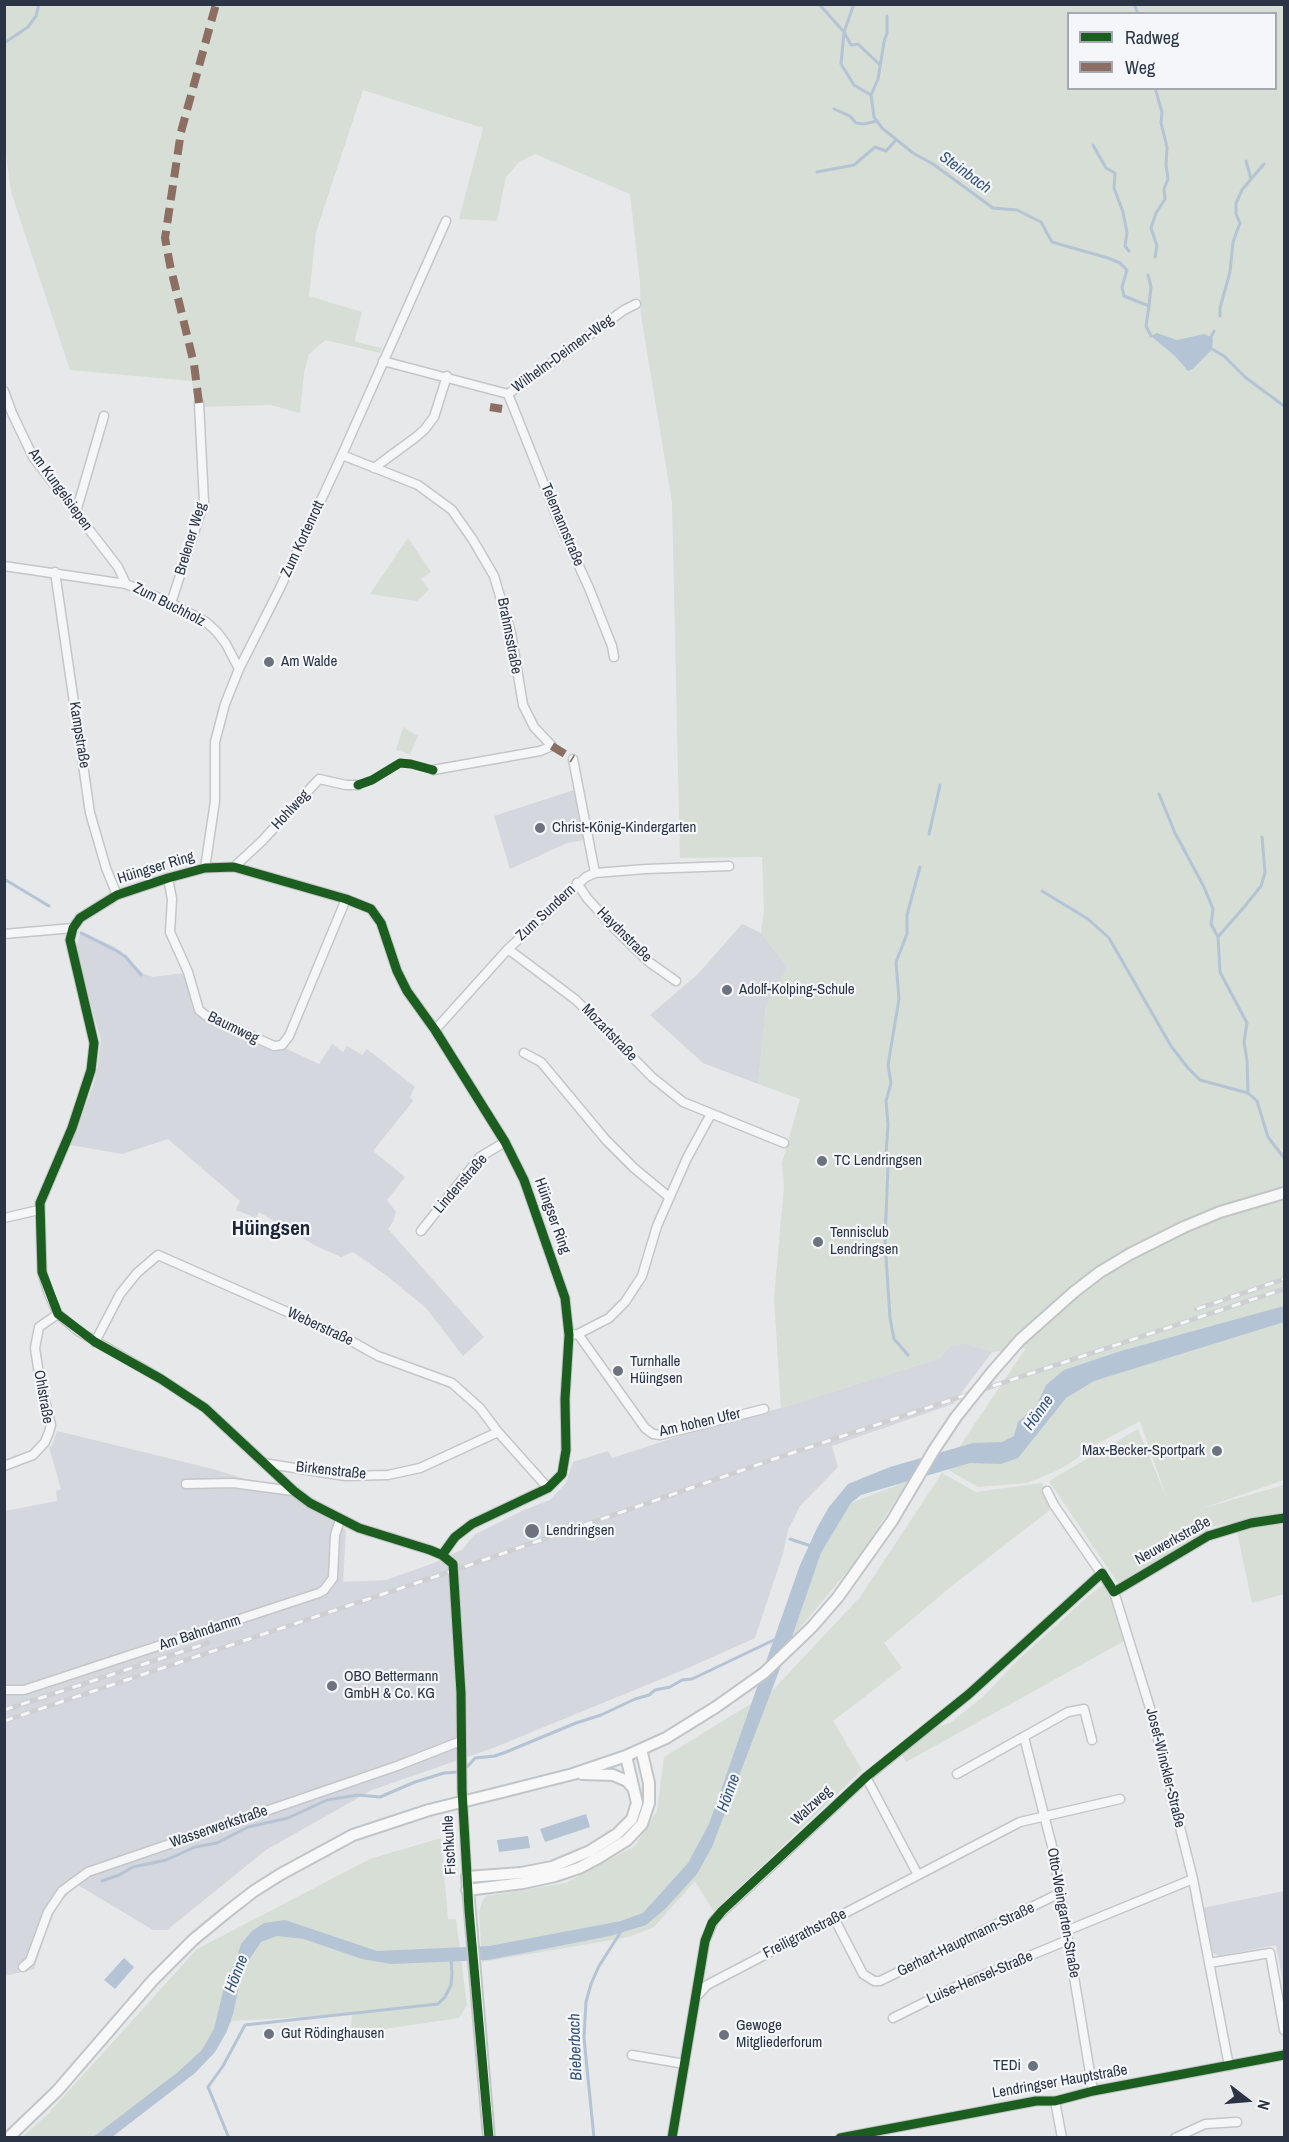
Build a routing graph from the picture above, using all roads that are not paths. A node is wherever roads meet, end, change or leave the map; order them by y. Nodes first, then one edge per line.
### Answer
1 (446, 221) dead end
2 (636, 304) dead end
3 (383, 361) junction
4 (447, 376) junction
5 (4, 391) edge
6 (508, 394) junction
7 (199, 403) dead end
8 (104, 416) dead end
9 (342, 455) junction
10 (374, 468) junction
11 (76, 512) junction
12 (4, 566) edge
13 (55, 572) junction
14 (126, 584) junction
15 (171, 603) junction
16 (614, 657) dead end
17 (239, 669) junction
18 (573, 759) dead end
19 (433, 770) dead end
20 (358, 784) dead end
21 (729, 866) dead end
22 (234, 867) junction
23 (205, 868) junction
24 (595, 873) junction
25 (168, 878) junction
26 (578, 883) junction
27 (117, 895) junction
28 (346, 899) junction
29 (73, 928) junction
30 (4, 934) edge
31 (508, 949) junction
32 (676, 981) dead end
33 (435, 1030) junction
34 (524, 1053) dead end
35 (711, 1114) junction
36 (505, 1142) junction
37 (784, 1143) dead end
38 (1284, 1193) edge
39 (669, 1197) junction
40 (39, 1210) junction
41 (4, 1218) edge
42 (421, 1231) dead end
43 (58, 1314) junction
44 (574, 1335) junction
45 (95, 1342) junction
46 (764, 1409) dead end
47 (498, 1432) junction
48 (263, 1462) junction
49 (4, 1466) edge
50 (186, 1484) dead end
51 (548, 1488) junction
52 (294, 1491) junction
53 (1047, 1491) dead end
54 (1284, 1518) edge
55 (340, 1520) junction
56 (442, 1555) junction
57 (1102, 1572) junction
58 (1114, 1592) junction
59 (4, 1690) edge
60 (1024, 1737) junction
61 (1092, 1740) dead end
62 (461, 1741) junction
63 (641, 1749) junction
64 (626, 1756) junction
65 (573, 1774) junction
66 (957, 1774) dead end
67 (866, 1777) junction
68 (636, 1793) junction
69 (1120, 1798) dead end
70 (1045, 1817) junction
71 (918, 1875) junction
72 (467, 1877) junction
73 (1193, 1879) junction
74 (467, 1890) junction
75 (1060, 1893) junction
76 (834, 1918) junction
77 (1067, 1936) junction
78 (1209, 1963) junction
79 (23, 1967) dead end
80 (696, 1998) junction
81 (893, 2018) dead end
82 (1284, 2030) edge
83 (632, 2055) dead end
84 (1284, 2055) edge
85 (685, 2064) junction
86 (1229, 2066) junction
87 (1093, 2091) junction
88 (1055, 2101) junction
89 (1237, 2122) dead end
90 (8, 2138) edge
91 (489, 2138) edge
92 (672, 2138) edge
93 (840, 2138) edge
94 (1062, 2138) edge
95 (1175, 2138) edge

1 - 3 street, Zum Kortenrott
2 - 6 street, Wilhelm-Deimen-Weg
3 - 4 street, Wilhelm-Deimen-Weg
3 - 9 street, Zum Kortenrott
4 - 6 street, Wilhelm-Deimen-Weg
4 - 10 street
5 - 11 street, Am Kungelsiepen
6 - 16 street, Telemannstraße
7 - 15 street, Brelener Weg
8 - 11 street
9 - 10 street, Brahmsstraße
9 - 17 street, Zum Kortenrott
10 - 19 street, Brahmsstraße
11 - 14 street, Am Kungelsiepen
12 - 13 street, Zum Buchholz
13 - 14 street, Zum Buchholz
13 - 27 street, Kampstraße
14 - 15 street, Zum Buchholz
15 - 17 street, Zum Buchholz
17 - 23 street, Zum Kortenrott
18 - 24 street
20 - 22 street, Hohlweg
21 - 24 street, Zum Sundern
22 - 23 street, Hüingser Ring
22 - 28 street, Hüingser Ring
23 - 25 street, Hüingser Ring
24 - 26 street, Zum Sundern
25 - 27 street, Hüingser Ring
25 - 28 street, Baumweg
26 - 31 street, Zum Sundern
26 - 32 street, Haydnstraße
27 - 29 street, Hüingser Ring
28 - 33 street, Hüingser Ring
29 - 30 street
29 - 40 street
31 - 33 street, Zum Sundern
31 - 35 street, Mozartstraße
33 - 36 street, Hüingser Ring
34 - 39 street
35 - 37 street, Mozartstraße
35 - 39 street
36 - 42 street, Lindenstraße
36 - 44 street, Hüingser Ring
38 - 63 main road, bridge
39 - 44 street
40 - 41 street
40 - 43 street
43 - 45 street
43 - 49 street, Ohlstraße
44 - 46 street, Am hohen Ufer
44 - 51 street, Hüingser Ring
45 - 47 street, Weberstraße
45 - 48 street
47 - 48 street, Birkenstraße
47 - 51 street, Weberstraße
48 - 52 street
50 - 52 street
51 - 56 street
52 - 55 street
53 - 57 street, Josef-Winckler-Straße
54 - 58 street, Neuwerkstraße
55 - 56 street
55 - 59 street, Am Bahndamm
56 - 62 street, Fischkuhle
57 - 58 street, Josef-Winckler-Straße
57 - 67 street, Walzweg
58 - 73 street, Josef-Winckler-Straße
60 - 61 street
60 - 66 street
60 - 70 street, Otto-Weingarten-Straße
62 - 72 street, Fischkuhle
62 - 79 street, Wasserwerkstraße
63 - 64 main road
63 - 74 main road
64 - 65 main road
64 - 68 main road
65 - 68 main road
65 - 90 main road, bridge
67 - 71 street
67 - 80 street, Walzweg
68 - 72 main road
69 - 70 street, Freiligrathstraße
70 - 71 street, Freiligrathstraße
70 - 75 street, Otto-Weingarten-Straße
71 - 76 street, Freiligrathstraße
72 - 74 main road, Fischkuhle
73 - 77 street, Luise-Hensel-Straße
73 - 78 street, Josef-Winckler-Straße
74 - 91 main road, Fischkuhle
75 - 76 street, Gerhart-Hauptmann-Straße
75 - 77 street, Otto-Weingarten-Straße
76 - 80 street, Freiligrathstraße
77 - 81 street, Luise-Hensel-Straße
77 - 87 street, Otto-Weingarten-Straße
78 - 82 street
78 - 86 street, Josef-Winckler-Straße
80 - 85 street, Walzweg
83 - 85 street
84 - 86 street, Lendringser Hauptstraße
85 - 92 street, Walzweg
86 - 87 street, Lendringser Hauptstraße
87 - 88 street, Lendringser Hauptstraße
88 - 93 street, Lendringser Hauptstraße
88 - 94 street
89 - 95 street

